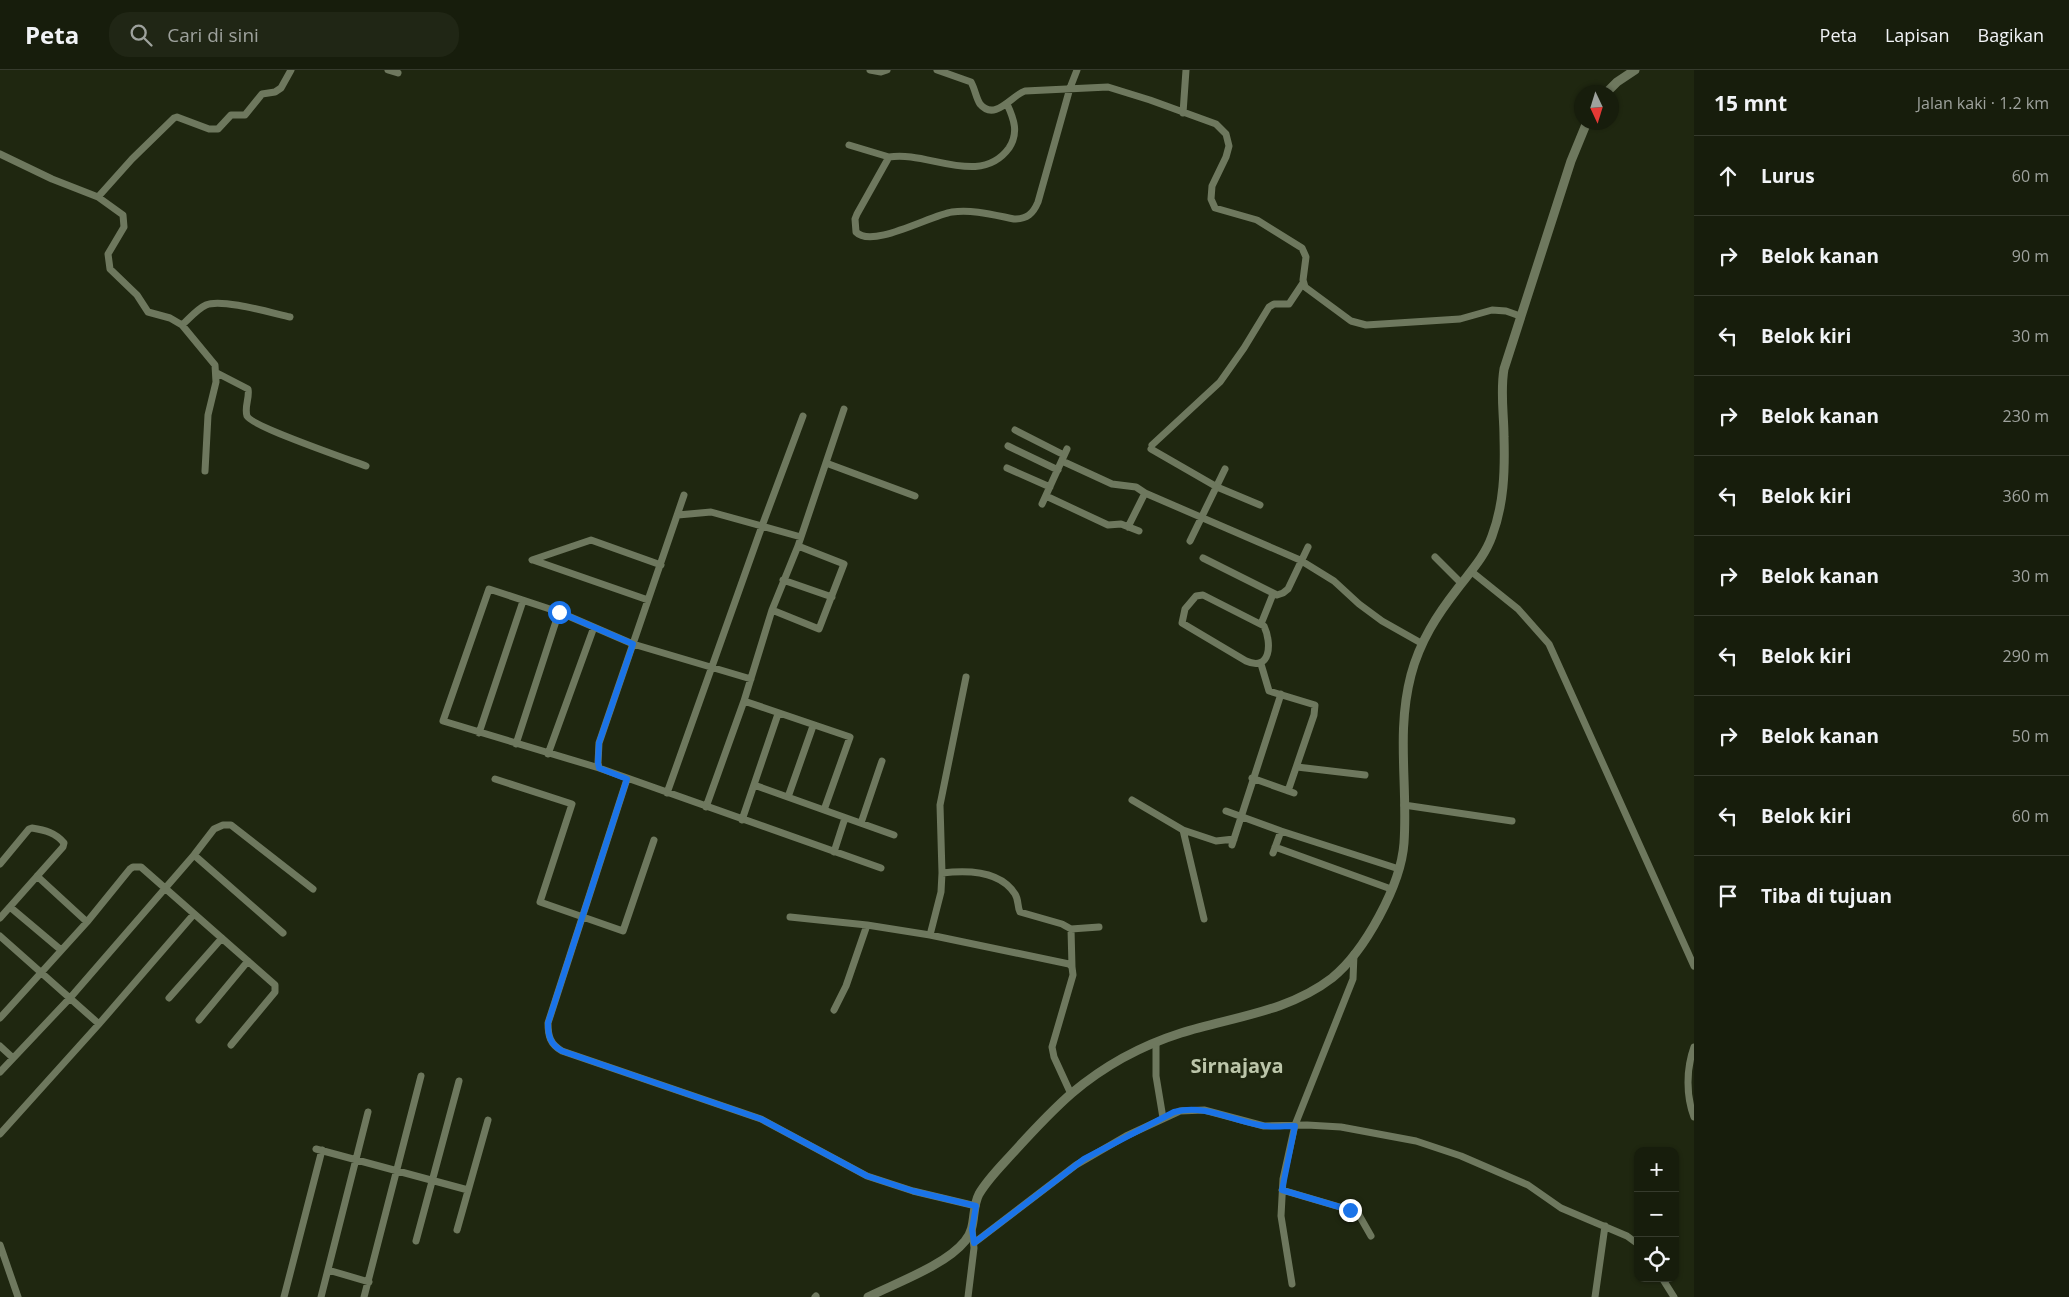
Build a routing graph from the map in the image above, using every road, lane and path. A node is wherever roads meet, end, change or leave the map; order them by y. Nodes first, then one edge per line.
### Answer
1 (291, 70) edge
2 (388, 70) edge
3 (870, 70) edge
4 (887, 70) edge
5 (937, 70) edge
6 (1077, 70) edge
7 (1186, 70) edge
8 (1635, 70) edge
9 (398, 73) dead end
10 (1614, 85) edge
11 (1070, 88) junction
12 (1006, 104) junction
13 (1183, 113) junction
14 (1584, 130) edge
15 (848, 145) dead end
16 (0, 154) edge
17 (889, 156) junction
18 (98, 197) junction
19 (1303, 283) junction
20 (1520, 316) junction
21 (290, 317) dead end
22 (182, 325) junction
23 (217, 373) junction
24 (844, 409) dead end
25 (803, 416) dead end
26 (1015, 430) dead end
27 (1008, 446) dead end
28 (1065, 455) junction
29 (826, 463) junction
30 (366, 466) dead end
31 (1007, 468) dead end
32 (1225, 469) dead end
33 (1058, 470) junction
34 (205, 471) dead end
35 (1050, 487) junction
36 (1217, 487) junction
37 (1145, 493) junction
38 (684, 495) dead end
39 (915, 496) dead end
40 (1046, 496) junction
41 (1042, 504) dead end
42 (1260, 505) dead end
43 (678, 515) junction
44 (1202, 516) junction
45 (762, 526) junction
46 (1128, 527) junction
47 (1139, 531) dead end
48 (801, 537) junction
49 (1190, 541) dead end
50 (798, 546) junction
51 (1308, 547) dead end
52 (1435, 556) dead end
53 (1203, 558) dead end
54 (1300, 560) junction
55 (661, 565) junction
56 (1472, 572) junction
57 (783, 580) junction
58 (1461, 583) junction
59 (1273, 594) junction
60 (832, 597) junction
61 (648, 600) junction
62 (523, 601) junction
63 (772, 610) junction
64 (559, 612) junction
65 (1261, 624) junction
66 (594, 627) junction
67 (1421, 643) junction
68 (633, 644) junction
69 (1261, 664) junction
70 (713, 668) junction
71 (966, 677) dead end
72 (751, 679) junction
73 (1281, 694) junction
74 (744, 701) junction
75 (778, 714) junction
76 (813, 726) junction
77 (480, 733) junction
78 (516, 744) junction
79 (548, 754) junction
80 (882, 761) dead end
81 (1297, 767) junction
82 (599, 768) junction
83 (1365, 775) dead end
84 (1252, 778) junction
85 (495, 779) dead end
86 (627, 779) junction
87 (754, 785) junction
88 (668, 793) junction
89 (788, 797) junction
90 (1132, 800) dead end
91 (1404, 805) junction
92 (706, 807) junction
93 (824, 810) junction
94 (1226, 811) dead end
95 (1241, 816) junction
96 (845, 818) junction
97 (742, 820) junction
98 (1512, 820) dead end
99 (861, 823) junction
100 (1183, 830) junction
101 (1281, 831) junction
102 (894, 835) dead end
103 (654, 840) dead end
104 (834, 852) junction
105 (194, 855) junction
106 (0, 864) edge
107 (881, 868) dead end
108 (1399, 869) junction
109 (942, 873) junction
110 (37, 876) junction
111 (164, 889) junction
112 (313, 889) dead end
113 (1391, 889) junction
114 (10, 906) junction
115 (194, 914) junction
116 (582, 916) junction
117 (790, 917) dead end
118 (0, 918) edge
119 (1204, 919) dead end
120 (86, 922) junction
121 (867, 925) junction
122 (1099, 927) dead end
123 (1071, 929) junction
124 (282, 933) dead end
125 (930, 935) junction
126 (0, 936) edge
127 (222, 938) junction
128 (61, 950) junction
129 (1354, 954) junction
130 (248, 961) junction
131 (1072, 966) junction
132 (1694, 966) edge
133 (41, 972) junction
134 (70, 998) junction
135 (169, 998) dead end
136 (834, 1010) dead end
137 (0, 1018) edge
138 (200, 1020) dead end
139 (100, 1024) junction
140 (1156, 1042) junction
141 (231, 1045) dead end
142 (0, 1046) edge
143 (1694, 1047) edge
144 (13, 1058) junction
145 (0, 1072) edge
146 (421, 1076) dead end
147 (459, 1082) dead end
148 (1071, 1094) junction
149 (368, 1112) dead end
150 (1694, 1117) edge
151 (1163, 1118) junction
152 (488, 1120) dead end
153 (1295, 1126) junction
154 (0, 1134) edge
155 (355, 1159) junction
156 (397, 1171) junction
157 (433, 1180) junction
158 (468, 1190) junction
159 (1282, 1190) junction
160 (976, 1206) junction
161 (1604, 1226) junction
162 (972, 1229) junction
163 (457, 1230) dead end
164 (1371, 1236) dead end
165 (416, 1241) dead end
166 (1634, 1241) edge
167 (974, 1243) junction
168 (0, 1245) edge
169 (328, 1270) junction
170 (369, 1282) junction
171 (1665, 1282) edge
172 (1292, 1284) dead end
173 (18, 1297) edge
174 (284, 1297) edge
175 (321, 1297) edge
176 (364, 1297) edge
177 (868, 1297) edge
178 (968, 1297) edge
179 (1595, 1297) edge
180 (1674, 1297) edge

1 - 18 street
2 - 9 street
3 - 4 street
5 - 12 street
6 - 11 street
7 - 13 street
8 - 10 street
11 - 12 street
11 - 13 street
11 - 17 street
12 - 17 street
13 - 19 street
14 - 20 street
15 - 17 street
16 - 18 street
18 - 22 street
19 - 20 street
19 - 36 street
20 - 56 street
21 - 22 street
22 - 23 street
23 - 30 street
23 - 34 street
24 - 29 street
25 - 45 street
26 - 28 street
27 - 33 street
28 - 33 street
28 - 37 street
29 - 39 street
29 - 48 street
31 - 35 street
32 - 36 street
33 - 35 street
35 - 40 street
36 - 42 street
36 - 44 street
37 - 44 street
37 - 46 street
38 - 43 street
40 - 41 street
40 - 46 street
43 - 45 street
43 - 55 street
44 - 49 street
44 - 54 street
45 - 48 street
45 - 70 street
46 - 47 street
48 - 50 street
50 - 57 street
50 - 60 street
51 - 54 street
52 - 58 street
53 - 59 street
54 - 59 street
54 - 67 street
55 - 61 street
55 - 61 street
56 - 58 street
56 - 132 street
57 - 60 street
57 - 63 street
58 - 67 street
59 - 65 street
60 - 63 street
61 - 68 street
62 - 64 street
62 - 77 street
62 - 77 street
63 - 72 street
64 - 66 street
64 - 78 street
65 - 69 street
65 - 69 street
66 - 68 street
66 - 79 street
67 - 91 street
68 - 70 street
68 - 82 street
69 - 73 street
70 - 72 street
70 - 88 street
71 - 109 street
72 - 74 street
73 - 81 street
73 - 84 street
74 - 75 street
74 - 92 street
75 - 76 street
75 - 87 street
76 - 89 street
76 - 93 street
77 - 78 street
78 - 79 street
79 - 82 street
80 - 99 street
81 - 83 street
81 - 84 street
82 - 86 street
84 - 95 street
85 - 116 street
86 - 88 street
86 - 116 street
87 - 89 street
87 - 97 street
88 - 92 street
89 - 93 street
90 - 100 street
91 - 98 street
91 - 108 street
92 - 97 street
93 - 96 street
94 - 95 street
95 - 100 street
95 - 101 street
96 - 99 street
96 - 104 street
97 - 104 street
99 - 102 street
100 - 119 street
101 - 108 street
101 - 113 street
103 - 116 street
104 - 107 street
105 - 111 street
105 - 112 street
105 - 124 street
106 - 110 street
108 - 113 street
109 - 123 street
109 - 125 street
110 - 114 street
110 - 120 street
111 - 115 street
111 - 120 street
111 - 134 street
113 - 129 street
114 - 118 street
114 - 128 street
115 - 127 street
115 - 139 street
116 - 160 street
117 - 121 street
120 - 128 street
121 - 125 street
121 - 136 street
122 - 123 street
123 - 131 street
125 - 131 street
126 - 133 street
127 - 130 street
127 - 135 street
128 - 133 street
129 - 140 street
129 - 153 street
130 - 138 street
130 - 141 street
131 - 148 street
133 - 134 street
133 - 137 street
134 - 139 street
134 - 144 street
139 - 154 street
140 - 148 street
140 - 151 street
142 - 144 street
143 - 150 street
144 - 145 street
146 - 156 street
147 - 157 street
148 - 160 street
149 - 155 street
151 - 153 street
151 - 167 street
152 - 158 street
153 - 159 street
153 - 161 street
155 - 156 street
155 - 169 street
155 - 174 street
156 - 157 street
156 - 170 street
157 - 158 street
157 - 165 street
158 - 163 street
159 - 164 street
159 - 172 street
160 - 162 street
161 - 166 street
161 - 179 street
162 - 167 street
162 - 177 street
167 - 178 street
168 - 173 street
169 - 170 street
169 - 175 street
170 - 176 street
171 - 180 street

